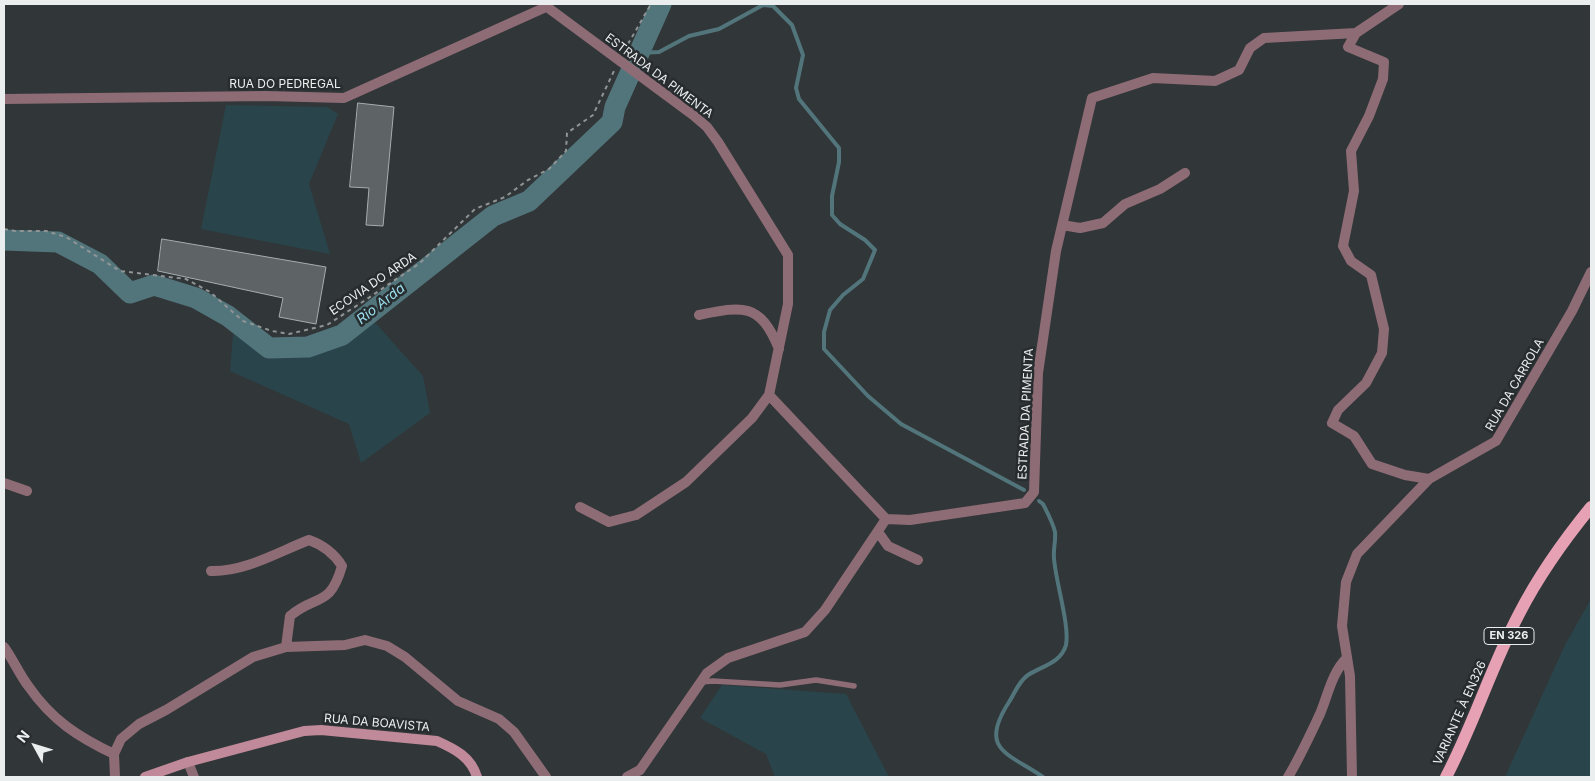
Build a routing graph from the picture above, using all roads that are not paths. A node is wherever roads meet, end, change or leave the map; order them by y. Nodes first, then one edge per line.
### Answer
1 (1399, 4) edge
2 (544, 5) edge
3 (1356, 33) junction
4 (4, 98) edge
5 (1184, 173) dead end
6 (1062, 225) junction
7 (1591, 272) edge
8 (699, 315) dead end
9 (778, 349) junction
10 (769, 395) junction
11 (1429, 479) junction
12 (4, 483) edge
13 (27, 491) dead end
14 (580, 507) dead end
15 (1591, 507) edge
16 (886, 520) junction
17 (878, 532) junction
18 (918, 560) dead end
19 (211, 570) dead end
20 (4, 647) edge
21 (286, 647) junction
22 (1347, 658) junction
23 (700, 682) junction
24 (854, 686) dead end
25 (114, 754) junction
26 (188, 762) junction
27 (115, 777) edge
28 (145, 777) edge
29 (194, 777) edge
30 (477, 777) edge
31 (546, 777) edge
32 (627, 777) edge
33 (1288, 777) edge
34 (1352, 777) edge
35 (1446, 777) edge

1 - 3 street
2 - 4 street, RUA DO PEDREGAL
2 - 9 street, ESTRADA DA PIMENTA
3 - 6 street, ESTRADA DA PIMENTA
3 - 11 street
5 - 6 street
6 - 16 street, ESTRADA DA PIMENTA
7 - 11 street, RUA DA CARROLA
8 - 9 street
9 - 10 street, ESTRADA DA PIMENTA
10 - 14 street
10 - 16 street
11 - 22 street, RUA DA CARROLA
12 - 13 street
15 - 35 main road, VARIANTE À EN326 / EN 326
16 - 17 street
17 - 18 street
17 - 23 street
19 - 21 street
20 - 25 street
21 - 25 street
21 - 31 street
22 - 33 street
22 - 34 street, RUA DA CARROLA
23 - 24 lane
23 - 32 street
25 - 27 street
26 - 28 street, RUA DA BOAVISTA
26 - 29 street
26 - 30 street, RUA DA BOAVISTA

